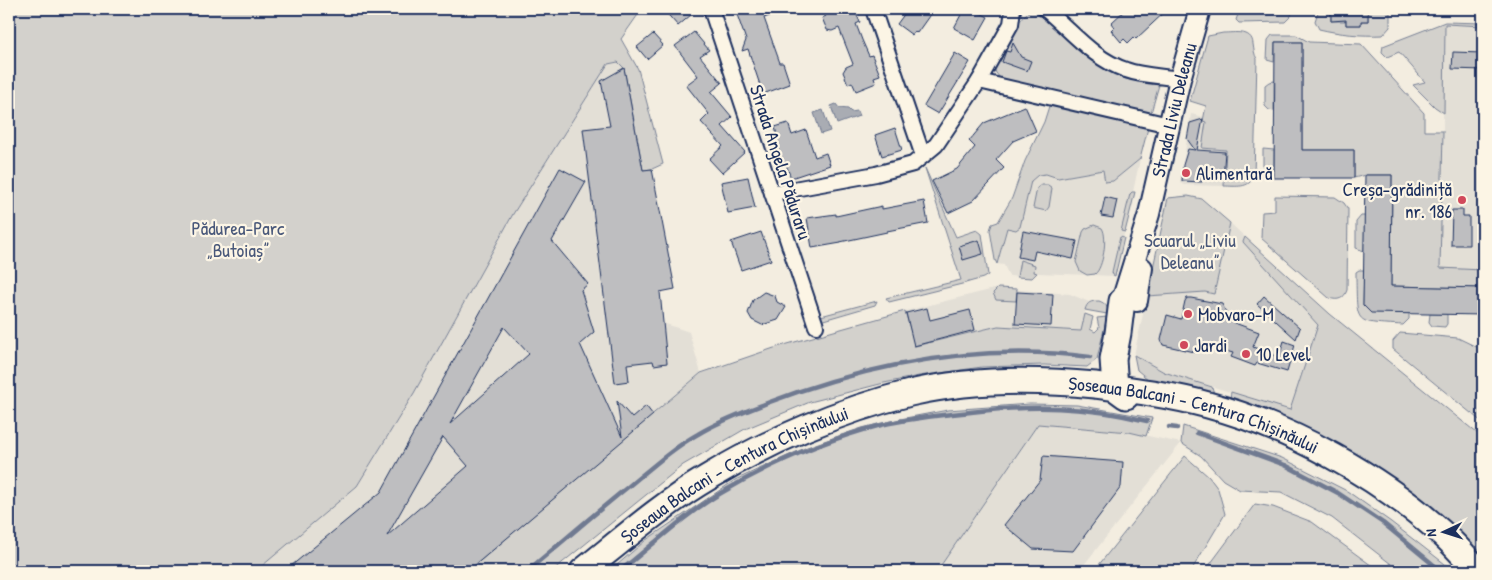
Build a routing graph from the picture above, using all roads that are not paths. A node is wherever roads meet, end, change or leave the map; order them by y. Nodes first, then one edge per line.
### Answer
1 (711, 9) edge
2 (873, 9) edge
3 (1013, 9) edge
4 (1045, 9) edge
5 (1200, 9) edge
6 (1180, 79) junction
7 (979, 81) junction
8 (1169, 126) junction
9 (923, 156) junction
10 (772, 193) junction
11 (1131, 304) junction
12 (816, 326) dead end
13 (1113, 385) junction
14 (869, 405) junction
15 (1368, 478) junction
16 (583, 571) edge
17 (1469, 571) edge
18 (1476, 571) edge

1 - 10 street, Strada Angela Păduraru
2 - 9 street
3 - 7 street
4 - 6 street
5 - 6 main road, Strada Liviu Deleanu
6 - 8 main road, Strada Liviu Deleanu
7 - 8 street
7 - 9 street
8 - 11 main road, Strada Liviu Deleanu
9 - 10 street
10 - 12 street, Strada Angela Păduraru
11 - 13 highway
11 - 14 highway
11 - 15 highway
13 - 14 highway
13 - 15 highway, Șoseaua Balcani - Centura Chișinăului
13 - 18 highway
14 - 16 highway, Șoseaua Balcani - Centura Chișinăului
14 - 17 highway, Șoseaua Balcani - Centura Chișinăului
15 - 18 highway, Șoseaua Balcani - Centura Chișinăului

